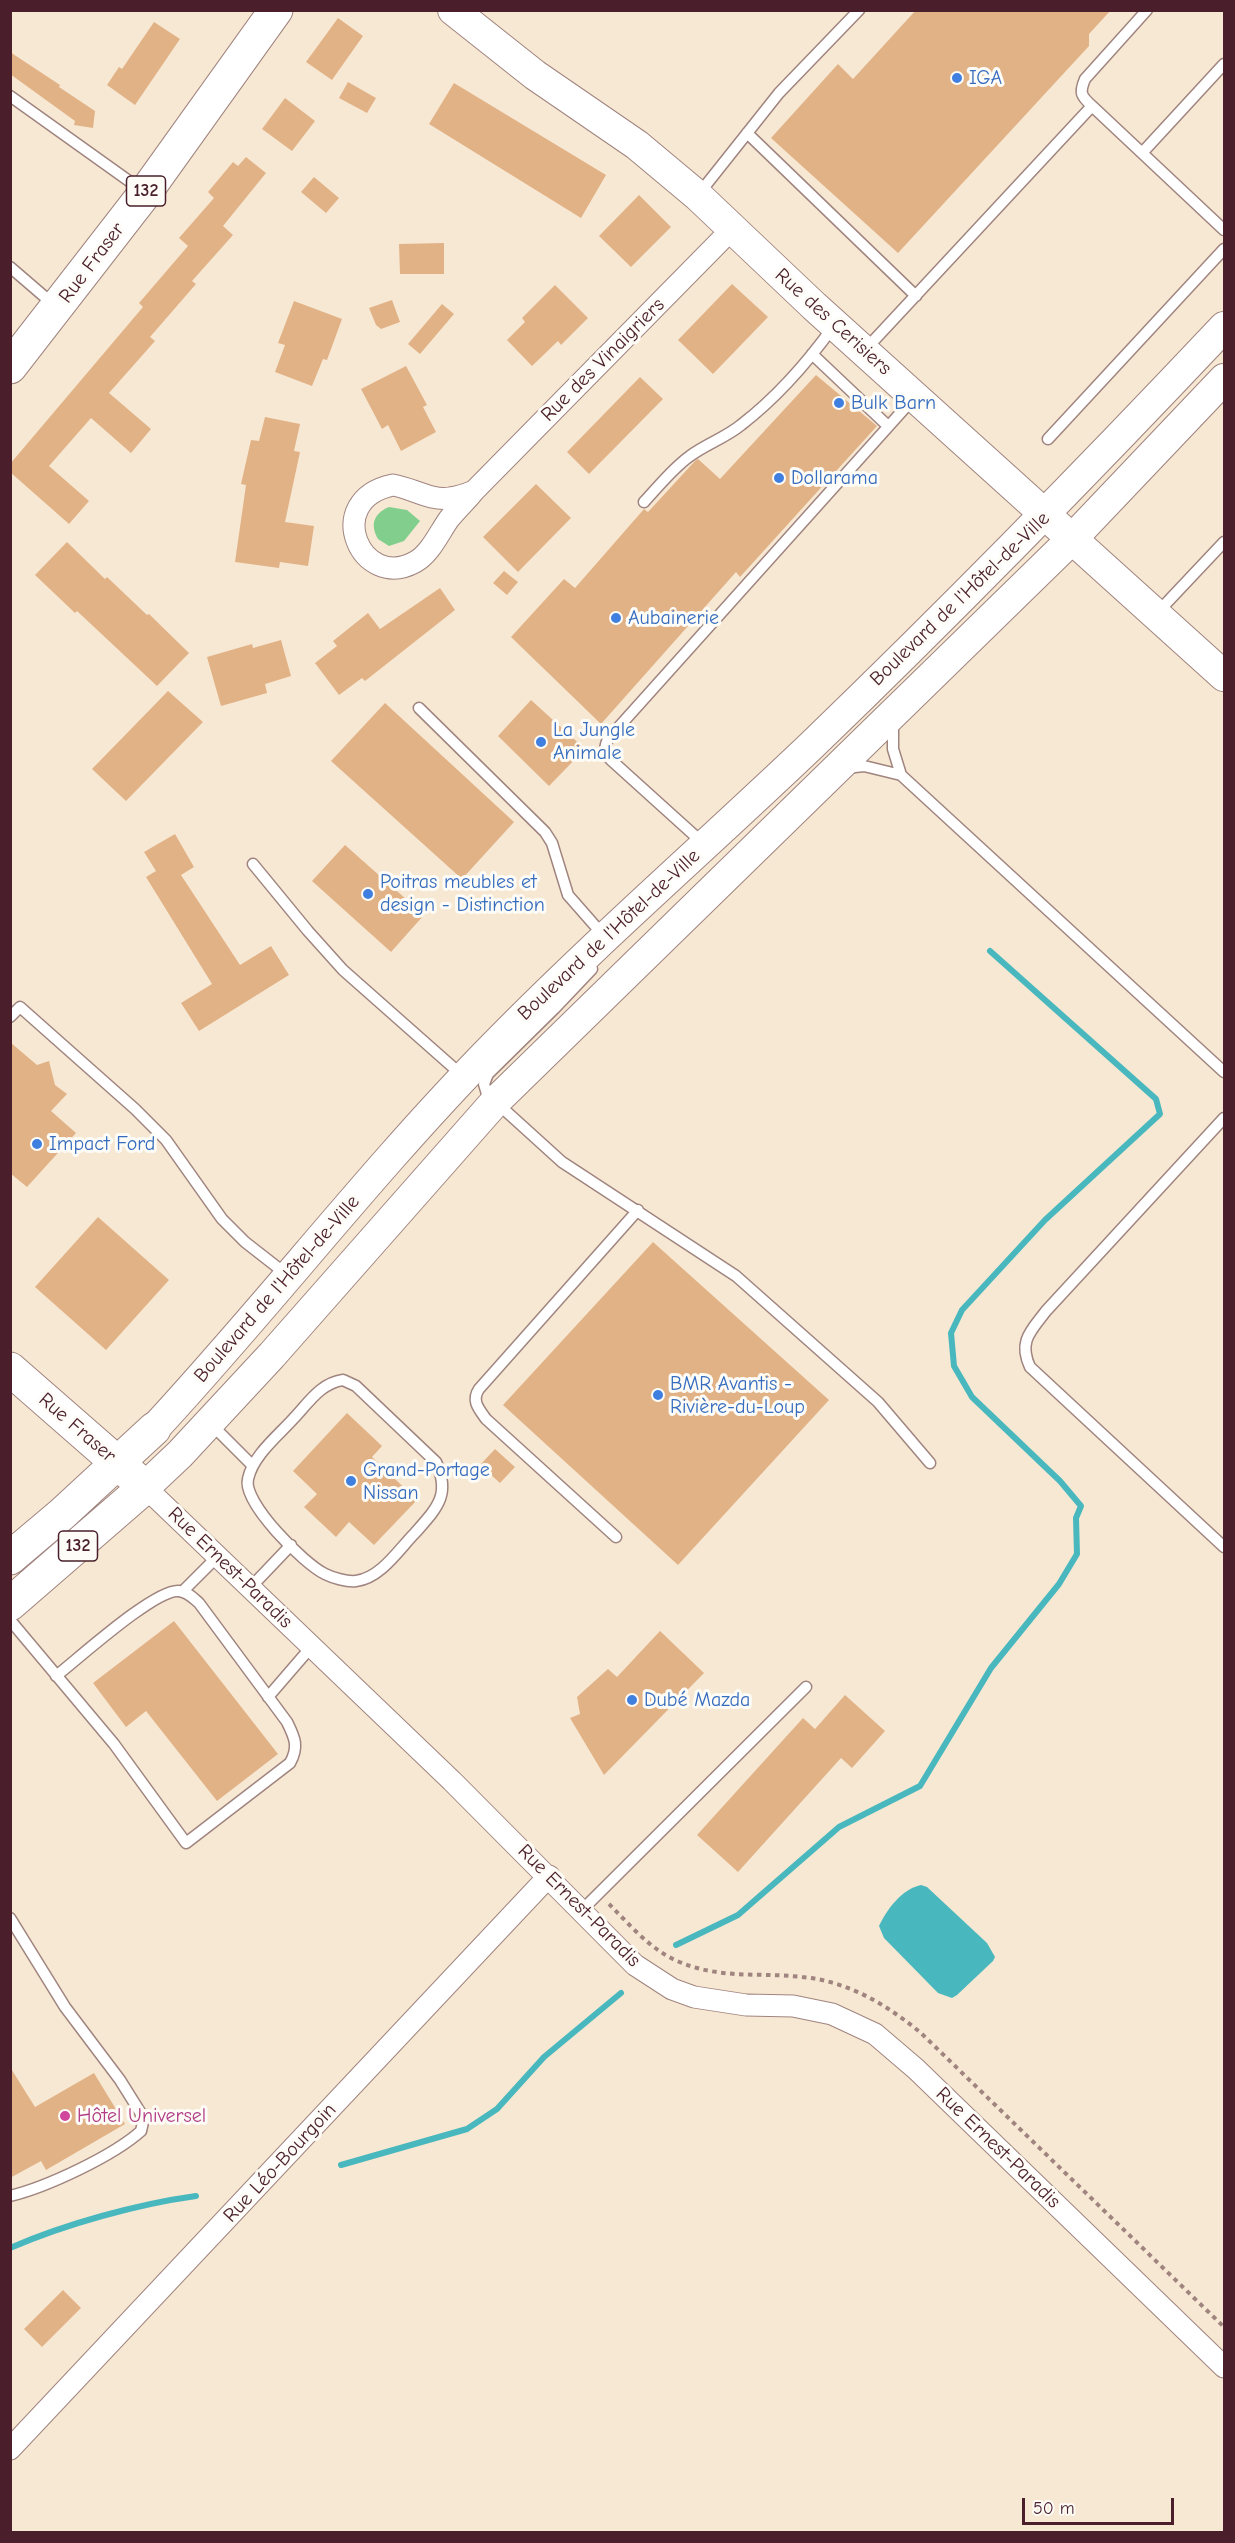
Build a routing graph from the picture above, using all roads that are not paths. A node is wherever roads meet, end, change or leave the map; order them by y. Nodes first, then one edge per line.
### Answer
1 (276, 10) edge
2 (453, 10) edge
3 (859, 10) edge
4 (1147, 10) edge
5 (1224, 64) edge
6 (10, 96) edge
7 (1092, 106) junction
8 (747, 133) junction
9 (1142, 153) junction
10 (145, 193) junction
11 (698, 196) junction
12 (732, 229) junction
13 (1224, 230) edge
14 (1224, 249) edge
15 (10, 267) edge
16 (916, 296) junction
17 (58, 308) junction
18 (835, 325) junction
19 (1224, 327) edge
20 (864, 351) junction
21 (812, 354) junction
22 (10, 368) edge
23 (1224, 379) edge
24 (915, 397) junction
25 (888, 426) junction
26 (1048, 440) dead end
27 (474, 491) junction
28 (644, 501) dead end
29 (1046, 515) junction
30 (1072, 539) junction
31 (1224, 542) edge
32 (1156, 615) junction
33 (1224, 676) edge
34 (419, 708) dead end
35 (893, 715) junction
36 (839, 768) junction
37 (901, 775) junction
38 (705, 844) junction
39 (253, 864) dead end
40 (646, 900) junction
41 (606, 938) junction
42 (10, 1017) edge
43 (1224, 1072) edge
44 (464, 1077) junction
45 (495, 1102) junction
46 (1224, 1118) edge
47 (638, 1210) junction
48 (289, 1276) junction
49 (10, 1369) edge
50 (210, 1423) junction
51 (153, 1429) joint
52 (117, 1463) junction
53 (930, 1463) dead end
54 (252, 1465) junction
55 (145, 1487) junction
56 (616, 1537) dead end
57 (291, 1545) junction
58 (1224, 1547) edge
59 (218, 1556) junction
60 (10, 1558) edge
61 (251, 1587) junction
62 (182, 1592) junction
63 (10, 1604) edge
64 (10, 1620) edge
65 (312, 1647) junction
66 (56, 1676) junction
67 (806, 1687) dead end
68 (268, 1697) junction
69 (549, 1876) junction
70 (581, 1911) junction
71 (10, 1918) edge
72 (10, 2196) edge
73 (1224, 2367) edge
74 (10, 2449) edge

1 - 10 main road, Rue Fraser / 132
2 - 11 main road, Rue des Cerisiers
3 - 8 lane
4 - 7 lane
5 - 9 lane
6 - 10 lane
7 - 9 lane
7 - 16 lane
8 - 11 lane
8 - 16 lane
9 - 13 lane
10 - 17 main road, Rue Fraser / 132
11 - 12 main road, Rue des Cerisiers
12 - 18 main road, Rue des Cerisiers
12 - 27 street, Rue des Vinaigriers
14 - 26 lane
15 - 17 lane
16 - 20 lane
17 - 22 main road, Rue Fraser / 132
18 - 20 main road, Rue des Cerisiers
18 - 21 lane
19 - 29 main road, Boulevard de l'Hôtel-de-Ville
20 - 24 main road, Rue des Cerisiers
21 - 25 lane
21 - 28 lane
23 - 30 main road, Boulevard de l'Hôtel-de-Ville
24 - 25 lane
24 - 29 main road, Rue des Cerisiers
25 - 38 lane
27 - 27 street, Rue des Vinaigriers
29 - 30 main road, Rue des Cerisiers
29 - 38 main road, Boulevard de l'Hôtel-de-Ville
30 - 32 main road, Rue des Cerisiers
30 - 35 main road, Boulevard de l'Hôtel-de-Ville
31 - 32 lane
32 - 33 main road, Rue des Cerisiers
34 - 41 lane
35 - 36 main road, Boulevard de l'Hôtel-de-Ville
35 - 37 lane
36 - 37 lane
36 - 45 main road, Boulevard de l'Hôtel-de-Ville
37 - 43 lane
38 - 40 main road, Boulevard de l'Hôtel-de-Ville
39 - 44 lane
40 - 41 main road, Boulevard de l'Hôtel-de-Ville
40 - 45 lane
41 - 44 main road, Boulevard de l'Hôtel-de-Ville
42 - 48 lane
44 - 48 main road, Boulevard de l'Hôtel-de-Ville
45 - 47 lane
45 - 50 main road, Boulevard de l'Hôtel-de-Ville
46 - 58 lane
47 - 53 lane
47 - 56 lane
48 - 51 main road, Boulevard de l'Hôtel-de-Ville
49 - 52 main road, Rue Fraser
50 - 54 lane
50 - 55 main road, Boulevard de l'Hôtel-de-Ville
51 - 52 main road, Boulevard de l'Hôtel-de-Ville / 132
52 - 55 main road, Rue Fraser
52 - 60 main road, Boulevard de l'Hôtel-de-Ville / 132
54 - 57 lane
54 - 57 lane
55 - 59 street, Rue Ernest-Paradis
55 - 63 main road, Boulevard de l'Hôtel-de-Ville / 132
57 - 61 lane
59 - 61 street, Rue Ernest-Paradis
59 - 62 lane
61 - 65 street, Rue Ernest-Paradis
62 - 66 lane
62 - 68 lane
64 - 66 lane
65 - 68 lane
65 - 69 street, Rue Ernest-Paradis
66 - 68 lane
67 - 70 lane
69 - 70 street, Rue Ernest-Paradis
69 - 74 street, Rue Léo-Bourgoin
70 - 73 street, Rue Ernest-Paradis
71 - 72 lane

